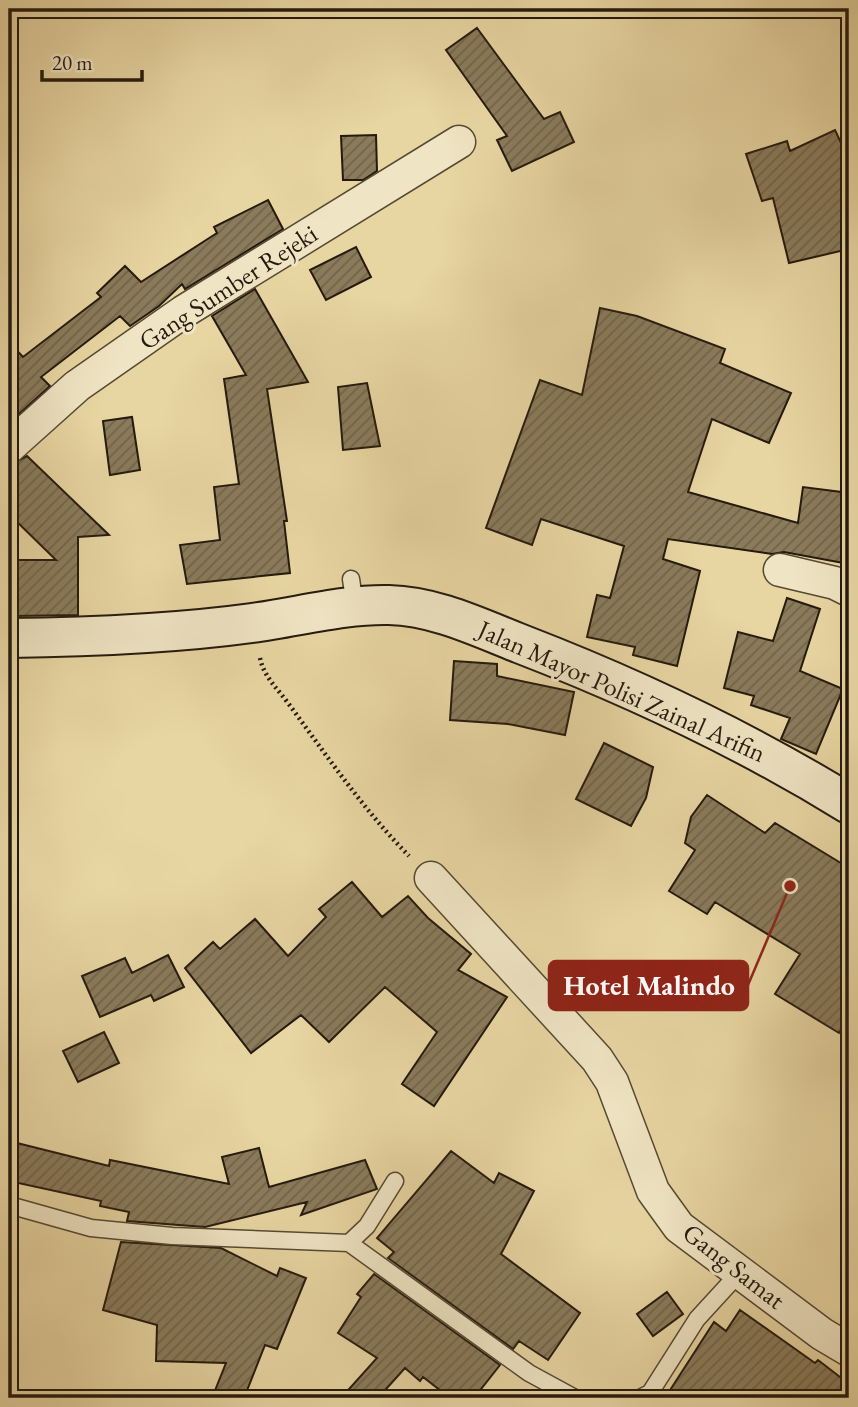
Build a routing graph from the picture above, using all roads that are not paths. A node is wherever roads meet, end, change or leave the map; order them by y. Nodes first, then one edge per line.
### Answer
1 (459, 142) dead end
2 (9, 447) edge
3 (780, 570) dead end
4 (849, 590) edge
5 (9, 638) edge
6 (849, 804) edge
7 (431, 878) road end
8 (395, 1181) dead end
9 (9, 1205) edge
10 (349, 1243) junction
11 (740, 1272) junction
12 (849, 1350) edge
13 (575, 1398) edge
14 (640, 1398) edge

1 - 2 street, Gang Sumber Rejeki
3 - 4 street
5 - 6 main road, Jalan Mayor Polisi Zainal Arifin
7 - 11 street, Gang Samat
8 - 10 lane
9 - 10 lane
10 - 13 lane
11 - 12 street, Gang Samat
11 - 14 lane

